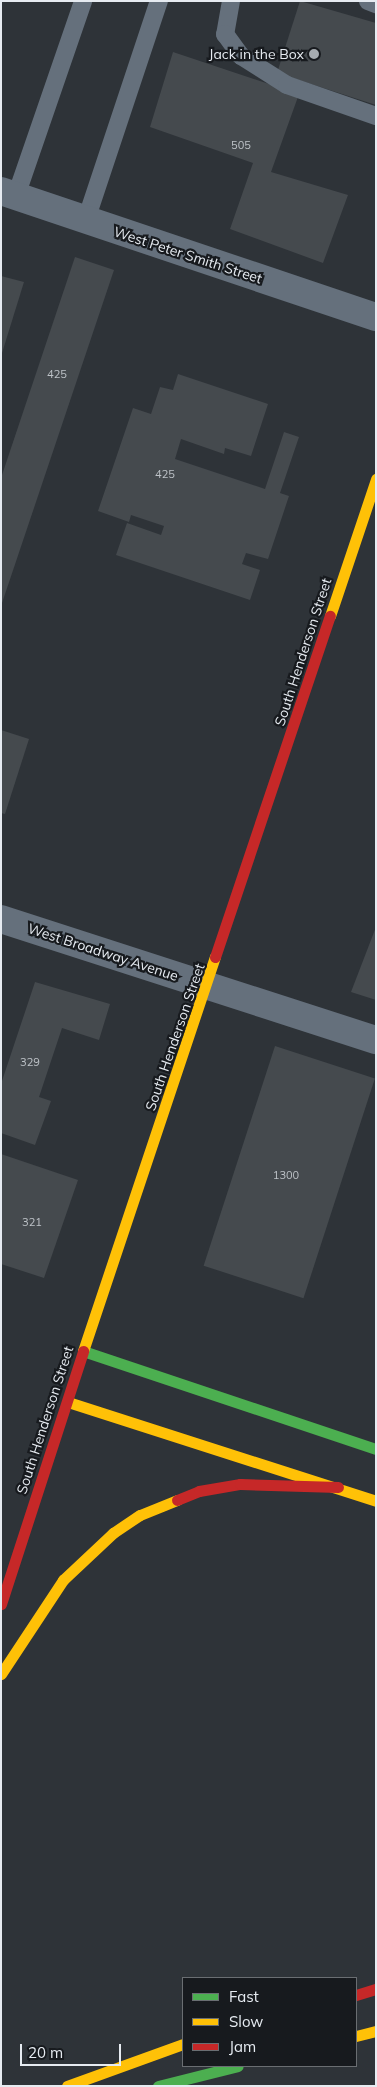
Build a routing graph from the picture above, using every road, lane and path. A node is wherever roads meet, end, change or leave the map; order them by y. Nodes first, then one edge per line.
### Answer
1 (83, 1) edge
2 (159, 1) edge
3 (231, 1) edge
4 (368, 1) edge
5 (376, 4) edge
6 (376, 116) edge
7 (8, 194) edge
8 (86, 220) junction
9 (376, 317) edge
10 (376, 479) edge
11 (1, 919) edge
12 (208, 987) junction
13 (376, 1040) edge
14 (83, 1351) junction
15 (68, 1402) junction
16 (376, 1449) edge
17 (338, 1487) junction
18 (376, 1501) edge
19 (1, 1604) edge
20 (1, 1674) edge
21 (376, 1989) edge
22 (357, 1995) edge
23 (376, 2031) edge
24 (357, 2036) edge
25 (182, 2044) edge
26 (234, 2067) edge
27 (67, 2086) edge
28 (158, 2086) edge

1 - 7 lane
2 - 8 lane
3 - 6 lane
4 - 5 lane
7 - 8 street, West Peter Smith Street
8 - 9 street, West Peter Smith Street
10 - 12 main road, South Henderson Street
11 - 12 street, West Broadway Avenue
12 - 13 street, West Broadway Avenue
12 - 14 main road, South Henderson Street
14 - 15 main road, South Henderson Street
14 - 16 main road
15 - 17 main road
15 - 19 main road, South Henderson Street
17 - 18 main road
17 - 20 main road
21 - 22 main road
23 - 24 main road
25 - 27 main road
26 - 28 main road

